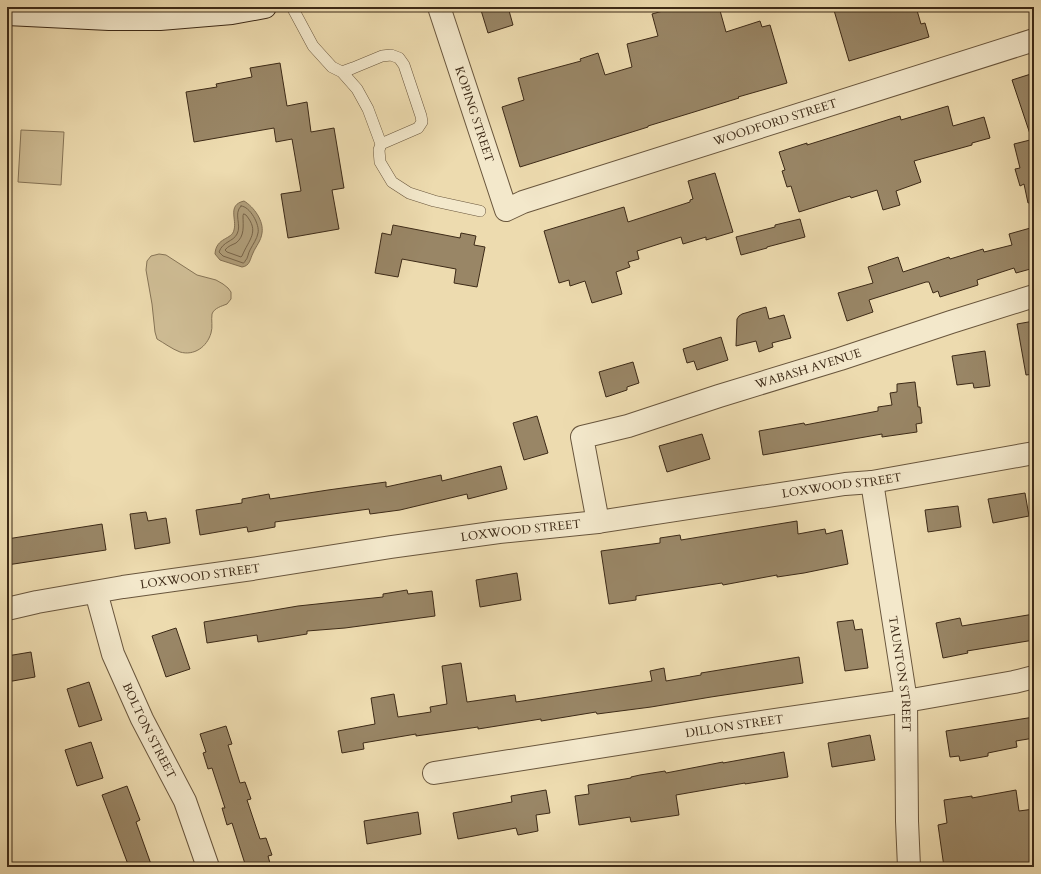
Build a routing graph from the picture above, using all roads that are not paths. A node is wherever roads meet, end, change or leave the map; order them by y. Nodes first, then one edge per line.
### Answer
1 (265, 7) edge
2 (292, 7) edge
3 (439, 7) edge
4 (110, 13) edge
5 (7, 14) edge
6 (1034, 40) edge
7 (342, 72) junction
8 (381, 144) junction
9 (516, 205) joint
10 (480, 211) dead end
11 (1034, 296) edge
12 (1034, 453) edge
13 (872, 482) junction
14 (598, 522) junction
15 (96, 592) junction
16 (7, 609) edge
17 (1034, 678) edge
18 (906, 701) junction
19 (434, 773) dead end
20 (208, 867) edge
21 (909, 867) edge

1 - 4 street
2 - 7 lane
3 - 9 street, KOPING STREET
4 - 5 street
6 - 9 street, WOODFORD STREET
7 - 8 lane
7 - 8 lane
8 - 10 lane
11 - 14 street, WABASH AVENUE
12 - 13 street, LOXWOOD STREET
13 - 14 street, LOXWOOD STREET
13 - 18 street, TAUNTON STREET
14 - 15 street, LOXWOOD STREET
15 - 16 street, LOXWOOD STREET
15 - 20 street, BOLTON STREET
17 - 18 street, DILLON STREET
18 - 19 street, DILLON STREET
18 - 21 street, TAUNTON STREET

